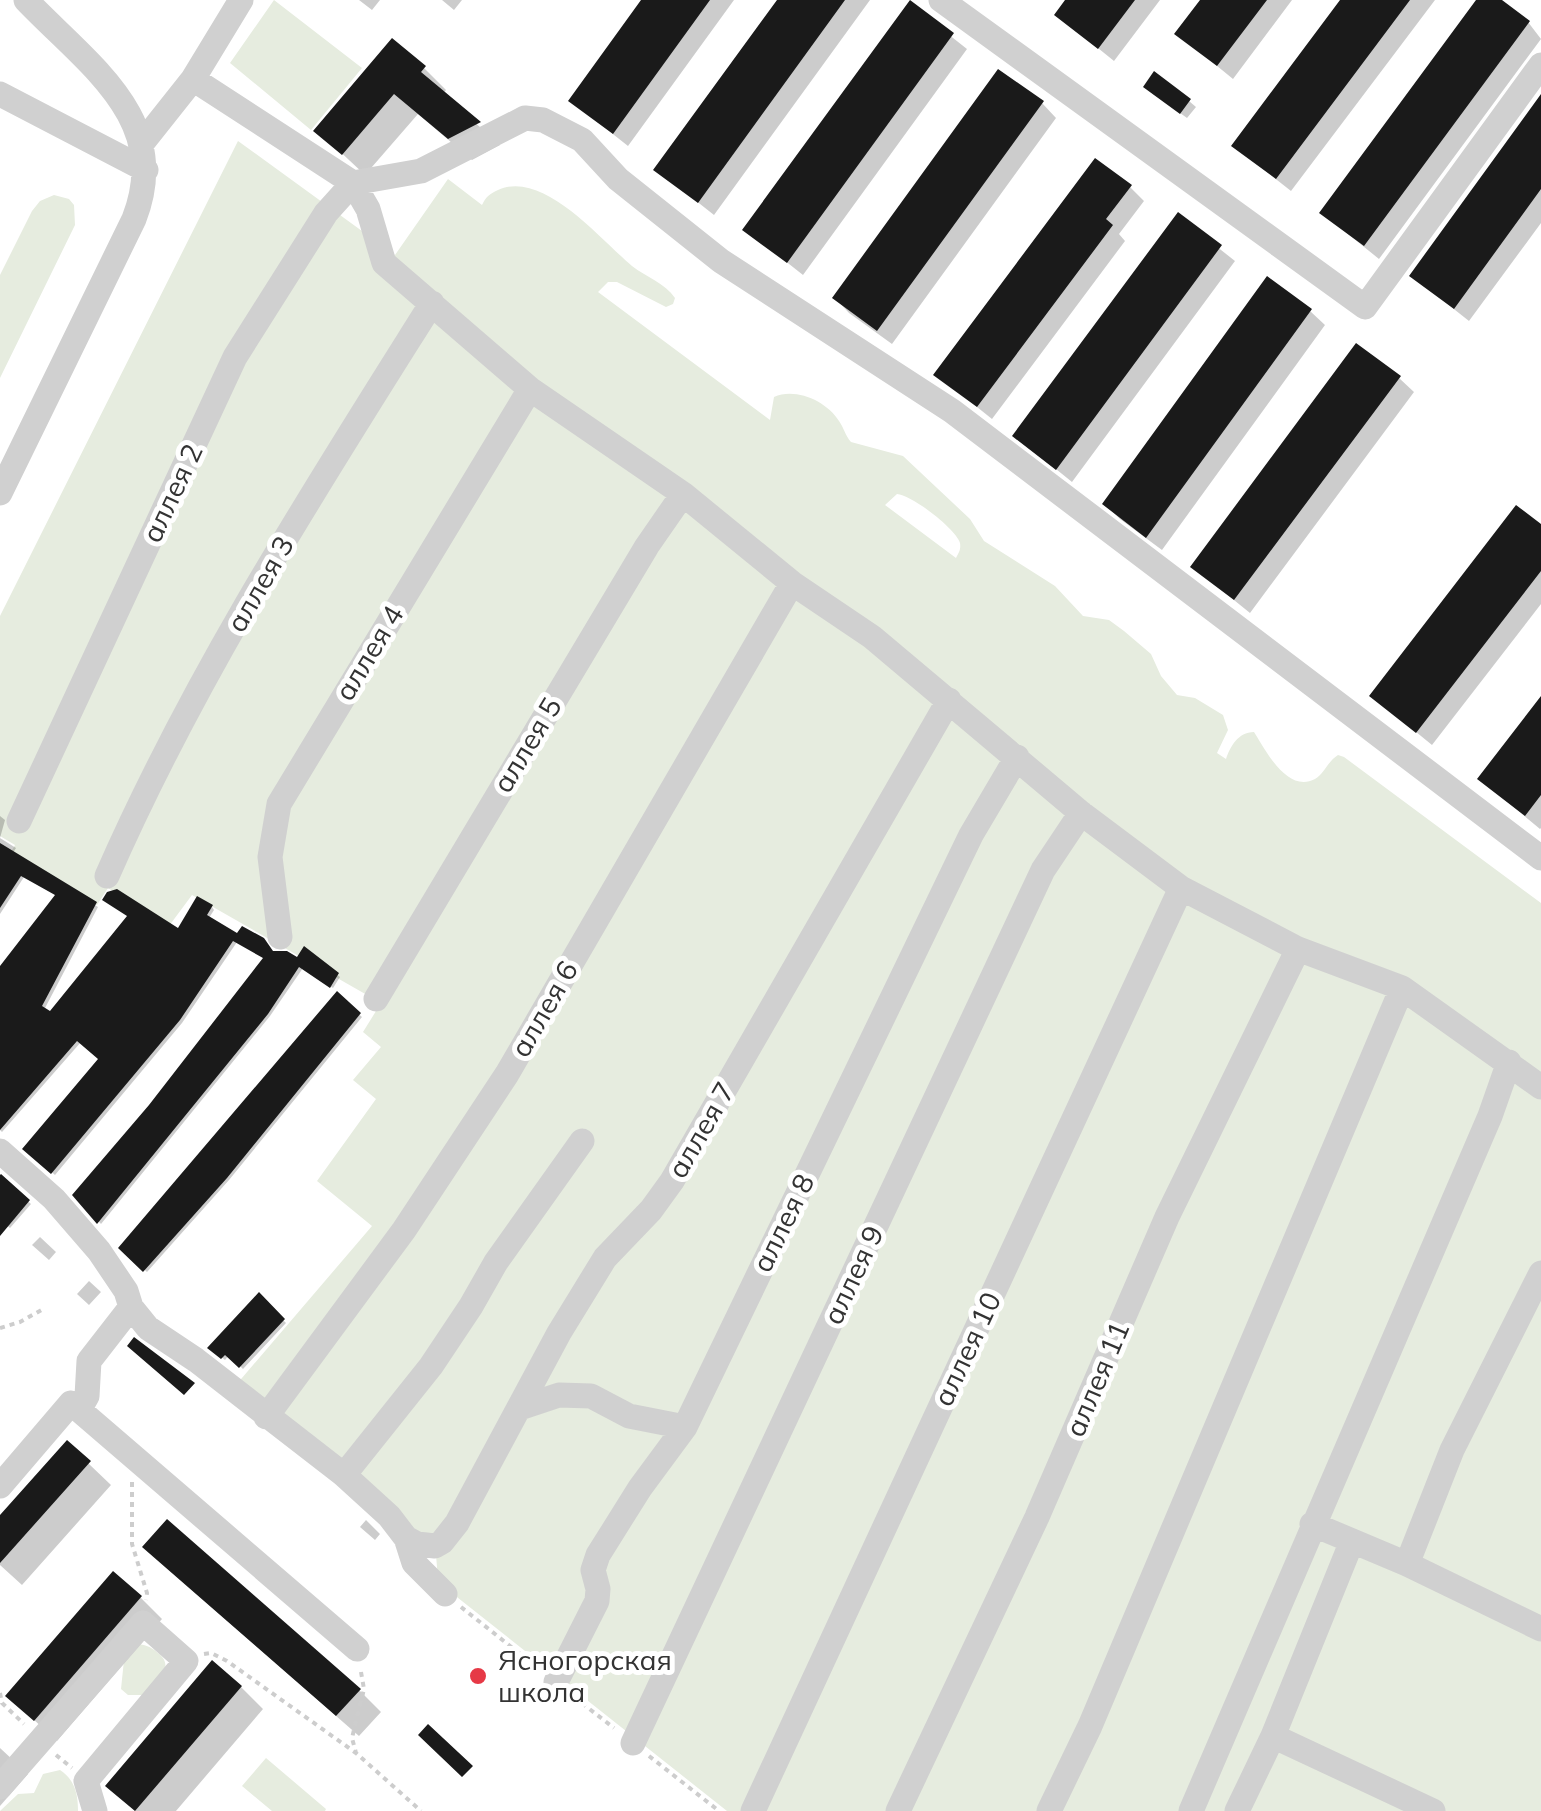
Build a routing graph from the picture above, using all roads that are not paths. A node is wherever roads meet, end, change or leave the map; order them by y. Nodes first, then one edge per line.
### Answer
1 (26, 0) edge
2 (241, 0) edge
3 (941, 0) edge
4 (1541, 65) edge
5 (193, 79) junction
6 (0, 94) edge
7 (142, 142) junction
8 (146, 170) junction
9 (352, 182) junction
10 (432, 303) junction
11 (530, 389) junction
12 (0, 493) edge
13 (683, 494) junction
14 (792, 583) junction
15 (949, 700) junction
16 (1017, 757) junction
17 (1081, 812) junction
18 (19, 821) dead end
19 (1541, 858) edge
20 (107, 876) dead end
21 (1181, 888) junction
22 (280, 937) dead end
23 (1298, 949) junction
24 (1402, 988) junction
25 (376, 1000) dead end
26 (1508, 1062) junction
27 (1541, 1087) edge
28 (582, 1141) dead end
29 (0, 1151) edge
30 (1541, 1273) edge
31 (130, 1307) junction
32 (520, 1408) junction
33 (79, 1410) junction
34 (266, 1416) junction
35 (685, 1427) junction
36 (344, 1475) junction
37 (0, 1486) edge
38 (1312, 1524) junction
39 (406, 1538) junction
40 (1352, 1541) junction
41 (1406, 1564) junction
42 (445, 1594) road end
43 (1541, 1629) edge
44 (356, 1648) road end
45 (556, 1682) road end
46 (1272, 1736) junction
47 (633, 1743) road end
48 (0, 1787) edge
49 (95, 1811) edge
50 (752, 1811) edge
51 (898, 1811) edge
52 (1049, 1811) edge
53 (1190, 1811) edge
54 (1237, 1811) edge
55 (1433, 1811) edge

1 - 7 street
2 - 5 street
3 - 4 street
5 - 7 street
5 - 9 street
6 - 8 street
7 - 8 street
8 - 12 street
9 - 10 street
9 - 18 street, аллея 2
9 - 19 street
10 - 11 street
10 - 20 street, аллея 3
11 - 13 street
11 - 22 street, аллея 4
13 - 14 street
13 - 25 street, аллея 5
14 - 15 street
14 - 34 street, аллея 6
15 - 16 street
15 - 32 street, аллея 7
16 - 17 street
16 - 35 street, аллея 8
17 - 21 street
17 - 47 street, аллея 9
21 - 23 street
21 - 50 street, аллея 10
23 - 24 street
23 - 51 street, аллея 11
24 - 26 street
24 - 52 street
26 - 27 street
26 - 38 street
28 - 36 street
29 - 31 street
30 - 41 street
31 - 33 street
31 - 34 street
32 - 35 street
32 - 39 street, аллея 7
33 - 37 street
33 - 44 street
34 - 36 street
35 - 45 street, аллея 8
36 - 39 street
38 - 40 street
38 - 53 street
39 - 42 street
40 - 41 street
40 - 46 street
41 - 43 street
46 - 54 street
46 - 55 street
48 - 49 street

